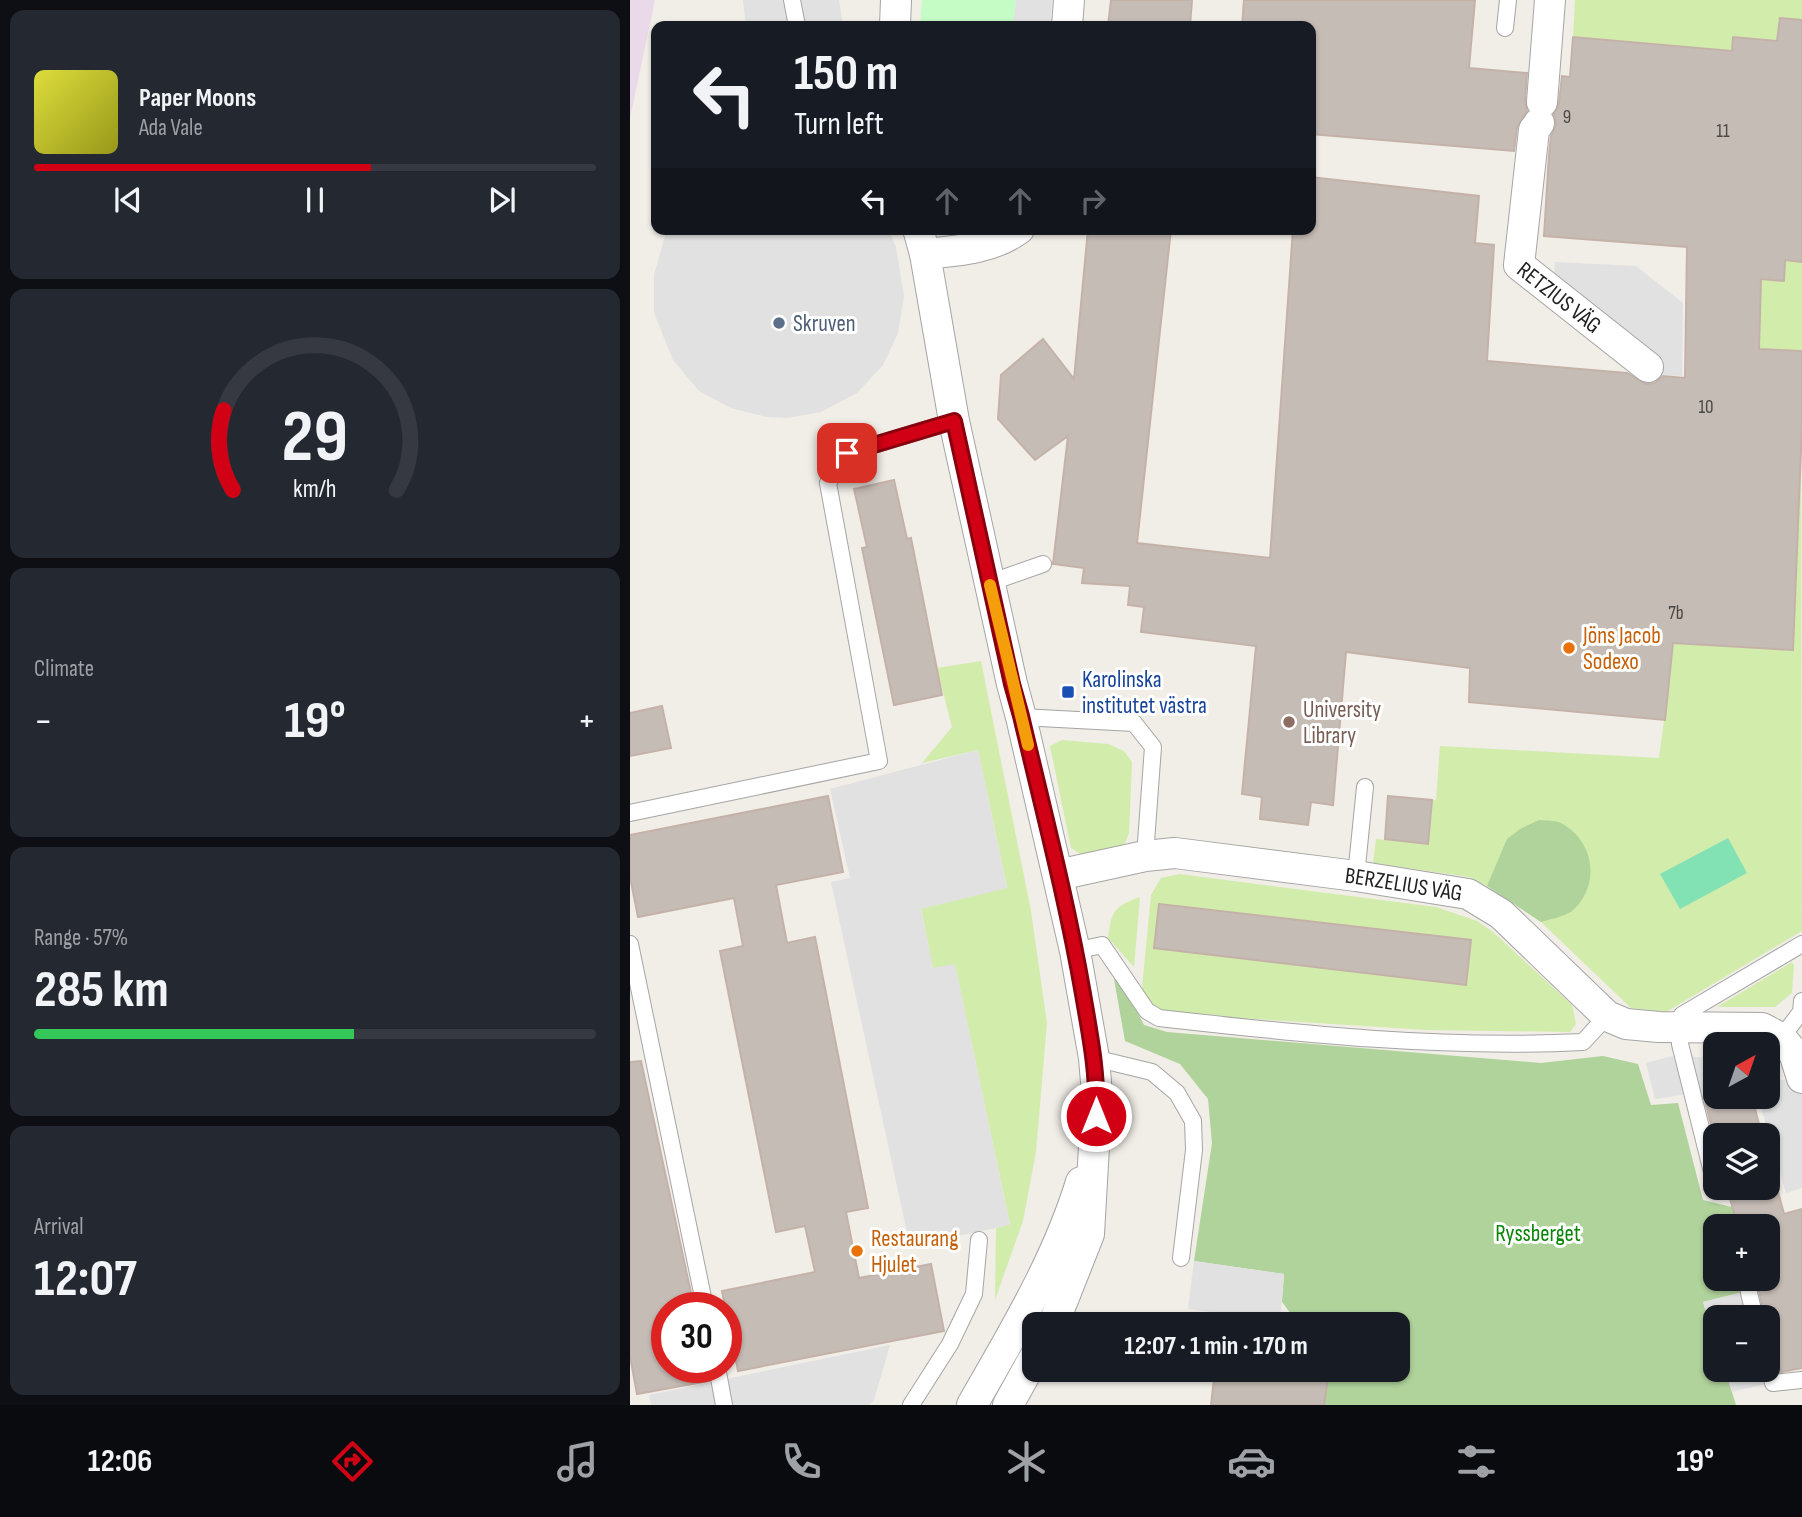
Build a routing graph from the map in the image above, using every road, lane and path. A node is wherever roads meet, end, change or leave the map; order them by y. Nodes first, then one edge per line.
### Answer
1 (792, 0) edge
2 (896, 0) edge
3 (1069, 0) edge
4 (1508, 0) edge
5 (1550, 0) edge
6 (796, 21) edge
7 (895, 21) edge
8 (1067, 21) edge
9 (1505, 28) dead end
10 (1012, 235) edge
11 (921, 242) edge
12 (1648, 367) dead end
13 (954, 421) junction
14 (1043, 564) dead end
15 (989, 583) junction
16 (1021, 716) junction
17 (1365, 787) dead end
18 (630, 813) edge
19 (1145, 856) junction
20 (1058, 875) junction
21 (1356, 876) junction
22 (630, 944) edge
23 (1802, 944) edge
24 (1075, 951) junction
25 (1802, 1001) edge
26 (1607, 1016) junction
27 (1681, 1027) junction
28 (1782, 1038) junction
29 (1094, 1058) junction
30 (1802, 1079) edge
31 (1703, 1136) edge
32 (1094, 1138) junction
33 (979, 1240) dead end
34 (1181, 1258) dead end
35 (702, 1292) edge
36 (1749, 1293) dead end
37 (1752, 1305) edge
38 (1058, 1312) edge
39 (1022, 1380) edge
40 (1802, 1380) edge
41 (1773, 1382) edge
42 (720, 1383) edge
43 (724, 1405) edge
44 (911, 1405) edge
45 (972, 1405) edge
46 (1008, 1405) edge

1 - 6 lane
2 - 7 street
3 - 8 street
4 - 9 lane
5 - 12 street, RETZIUS VÄG
10 - 11 street
11 - 13 street
13 - 15 street
13 - 18 lane
14 - 15 lane
15 - 16 street
16 - 19 lane
16 - 20 street
17 - 21 lane
19 - 20 street, BERZELIUS VÄG
19 - 21 street, BERZELIUS VÄG
20 - 24 street
21 - 26 street, BERZELIUS VÄG
22 - 35 lane
23 - 27 lane
24 - 26 lane
24 - 29 street
25 - 28 lane
26 - 27 street, BERZELIUS VÄG
27 - 28 street, BERZELIUS VÄG
27 - 31 lane
28 - 30 street
29 - 32 street
29 - 34 lane
32 - 38 street
32 - 45 street
33 - 44 lane
36 - 37 lane
39 - 46 street
40 - 41 lane
42 - 43 lane

